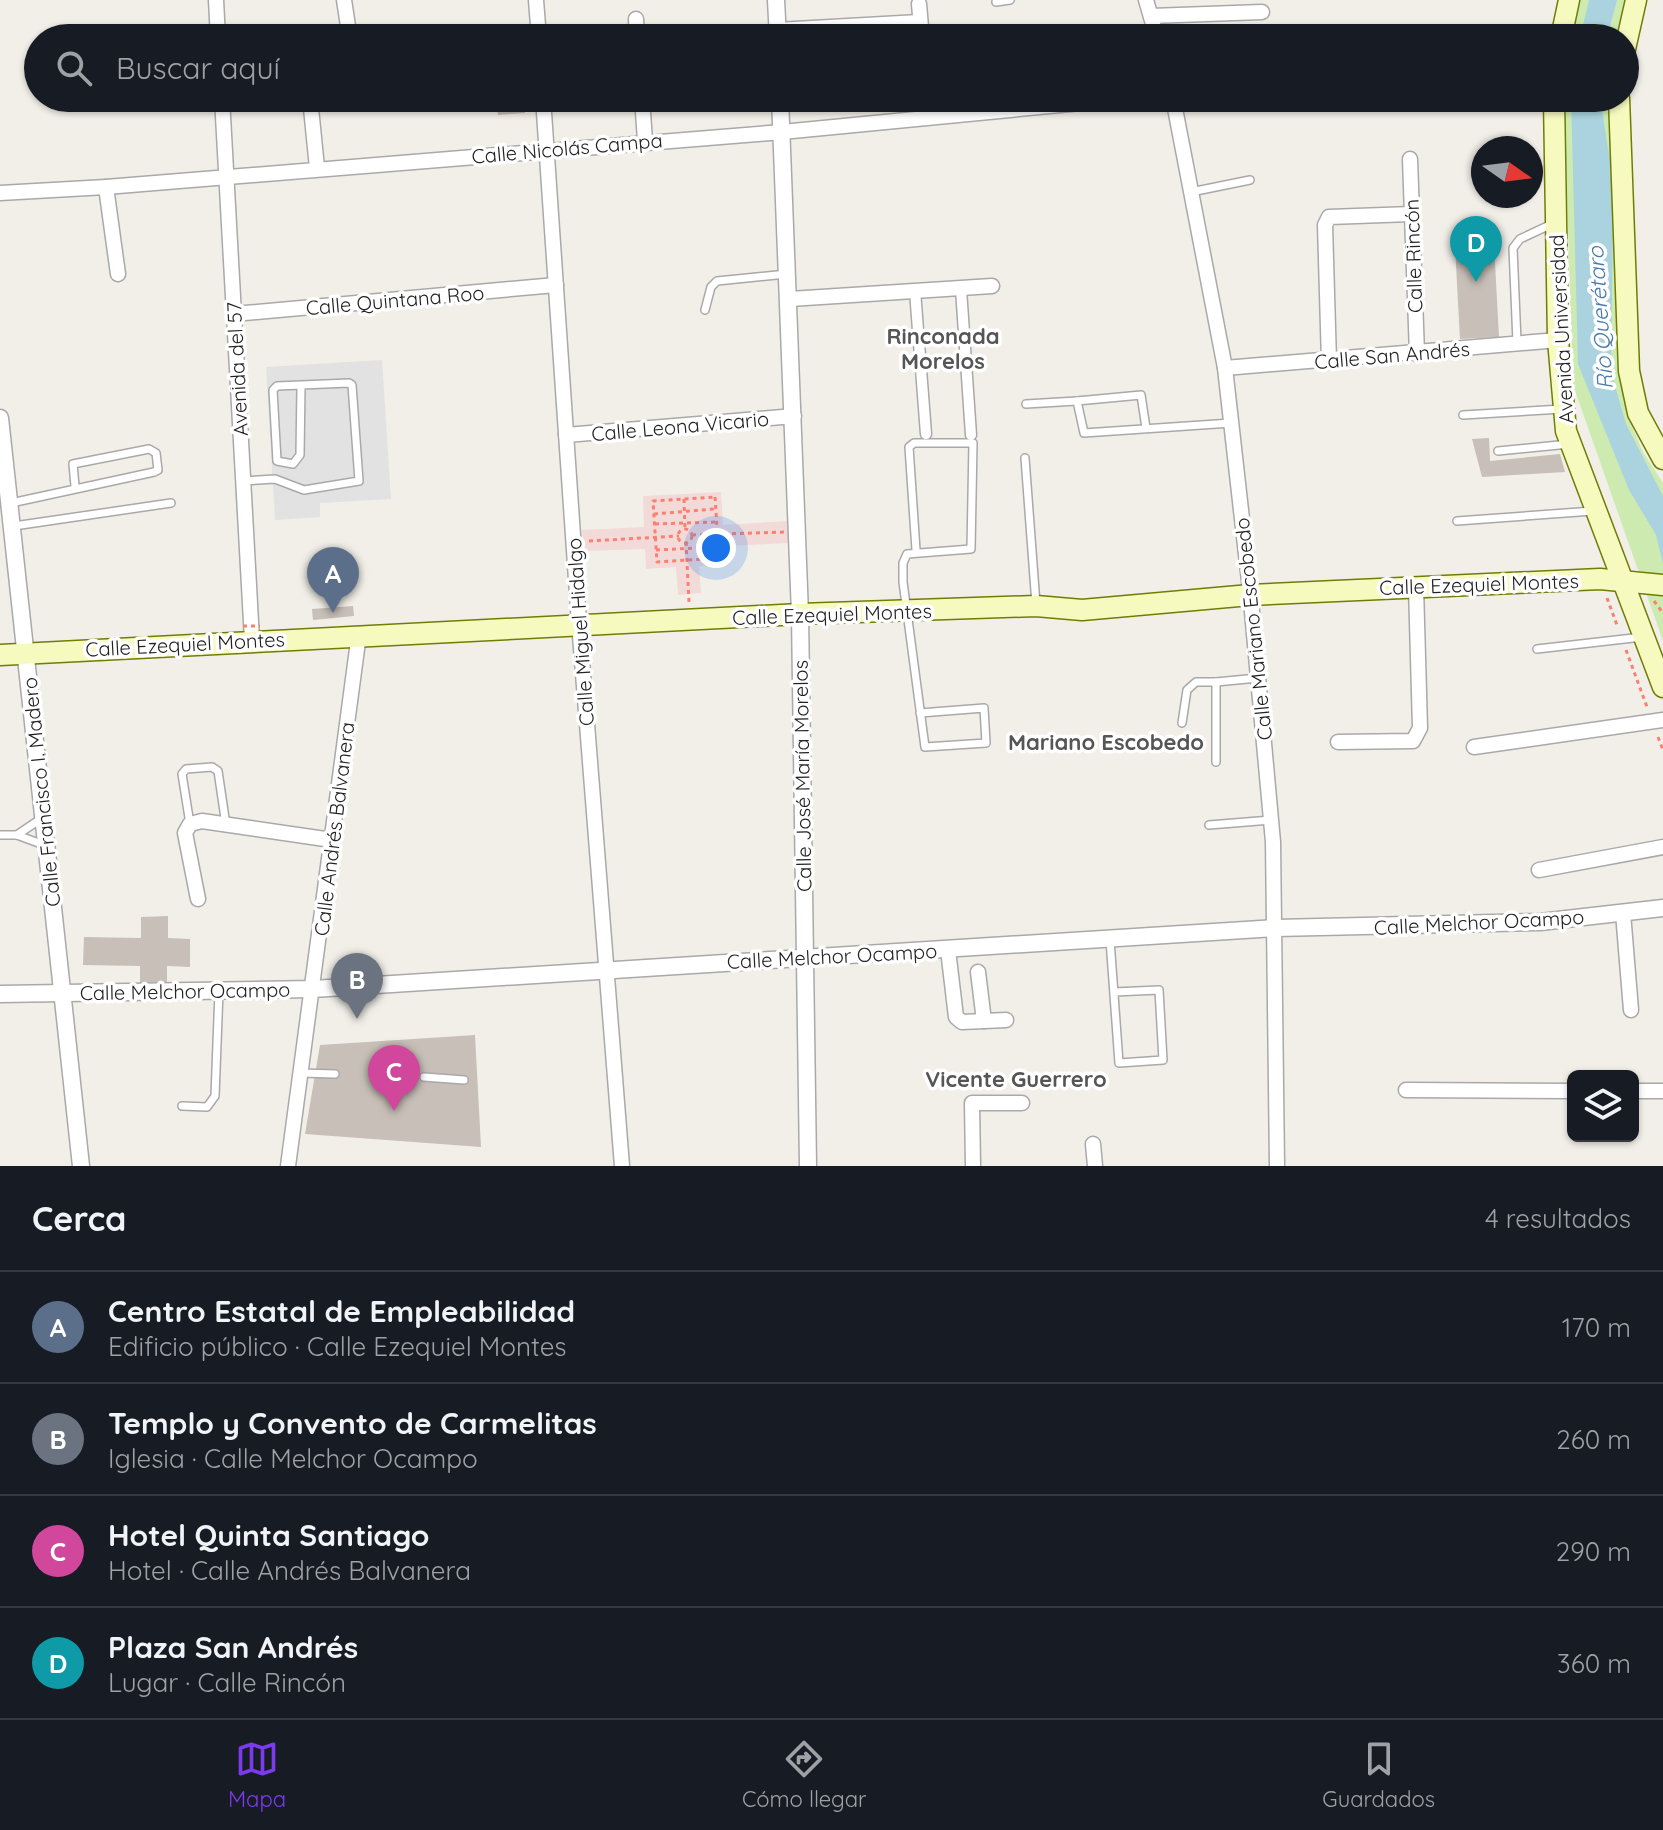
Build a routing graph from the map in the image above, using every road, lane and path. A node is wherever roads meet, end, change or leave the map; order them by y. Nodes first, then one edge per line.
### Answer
1 (216, 0) edge
2 (344, 0) edge
3 (536, 0) edge
4 (776, 0) edge
5 (1010, 0) edge
6 (1146, 0) edge
7 (1569, 0) edge
8 (1636, 0) edge
9 (996, 2) edge
10 (919, 4) dead end
11 (1262, 12) dead end
12 (1151, 16) junction
13 (636, 19) dead end
14 (919, 22) joint
15 (217, 24) edge
16 (348, 24) edge
17 (538, 24) edge
18 (636, 24) edge
19 (777, 24) edge
20 (896, 24) edge
21 (1153, 24) edge
22 (1564, 24) edge
23 (1631, 24) edge
24 (223, 112) edge
25 (311, 112) edge
26 (544, 112) edge
27 (643, 112) edge
28 (781, 112) edge
29 (988, 112) edge
30 (1176, 112) edge
31 (1554, 112) edge
32 (1620, 112) edge
33 (782, 132) junction
34 (645, 141) junction
35 (546, 149) junction
36 (1410, 159) dead end
37 (317, 168) junction
38 (226, 176) junction
39 (1250, 180) dead end
40 (106, 187) junction
41 (1191, 192) junction
42 (0, 193) edge
43 (1411, 214) junction
44 (1556, 223) junction
45 (118, 274) dead end
46 (787, 274) junction
47 (556, 285) junction
48 (992, 286) dead end
49 (961, 289) junction
50 (915, 291) junction
51 (790, 299) junction
52 (705, 310) dead end
53 (234, 314) junction
54 (1558, 340) junction
55 (1517, 342) junction
56 (1417, 354) junction
57 (1329, 362) junction
58 (1225, 368) junction
59 (301, 386) junction
60 (1077, 401) junction
61 (1026, 404) dead end
62 (1564, 409) junction
63 (1463, 415) dead end
64 (794, 416) junction
65 (0, 418) edge
66 (1231, 423) junction
67 (1146, 428) junction
68 (926, 434) dead end
69 (566, 435) junction
70 (971, 435) dead end
71 (1571, 443) junction
72 (1498, 451) dead end
73 (1025, 458) dead end
74 (1663, 459) edge
75 (287, 465) junction
76 (275, 479) junction
77 (243, 481) junction
78 (75, 486) junction
79 (7, 497) edge
80 (684, 499) junction
81 (171, 503) dead end
82 (716, 509) junction
83 (652, 511) junction
84 (684, 511) junction
85 (1595, 511) junction
86 (716, 521) junction
87 (1457, 521) dead end
88 (685, 523) junction
89 (655, 524) junction
90 (14, 526) junction
91 (685, 529) junction
92 (797, 531) junction
93 (717, 534) junction
94 (692, 535) junction
95 (679, 536) junction
96 (655, 537) junction
97 (573, 542) junction
98 (686, 542) junction
99 (718, 547) junction
100 (686, 548) junction
101 (656, 550) junction
102 (916, 550) junction
103 (687, 560) junction
104 (1600, 579) junction
105 (1622, 581) junction
106 (1659, 585) edge
107 (1416, 587) junction
108 (1250, 595) junction
109 (1036, 606) junction
110 (907, 611) junction
111 (800, 614) junction
112 (690, 619) junction
113 (579, 623) junction
114 (252, 631) junction
115 (359, 634) junction
116 (1644, 637) junction
117 (1622, 640) junction
118 (1537, 649) dead end
119 (27, 654) junction
120 (0, 655) edge
121 (1258, 678) junction
122 (1216, 682) junction
123 (1663, 687) edge
124 (920, 713) junction
125 (1658, 721) edge
126 (1182, 723) dead end
127 (1338, 742) dead end
128 (1474, 747) dead end
129 (1663, 750) edge
130 (1216, 762) dead end
131 (44, 816) junction
132 (1271, 820) junction
133 (190, 824) junction
134 (226, 825) junction
135 (1209, 825) dead end
136 (0, 835) edge
137 (17, 835) junction
138 (332, 840) junction
139 (47, 845) junction
140 (1663, 847) edge
141 (1539, 870) dead end
142 (198, 899) dead end
143 (1663, 908) edge
144 (1623, 913) junction
145 (1276, 928) junction
146 (1109, 938) junction
147 (948, 950) junction
148 (804, 958) junction
149 (605, 970) junction
150 (978, 972) dead end
151 (313, 989) junction
152 (219, 991) junction
153 (61, 992) junction
154 (1114, 992) junction
155 (0, 994) edge
156 (1631, 1010) dead end
157 (1006, 1020) dead end
158 (984, 1021) junction
159 (301, 1073) junction
160 (335, 1074) dead end
161 (424, 1077) dead end
162 (464, 1080) dead end
163 (1406, 1090) dead end
164 (1567, 1091) edge
165 (1639, 1091) edge
166 (1663, 1091) edge
167 (1022, 1103) dead end
168 (182, 1106) dead end
169 (1093, 1144) dead end
170 (81, 1166) edge
171 (288, 1166) edge
172 (622, 1166) edge
173 (808, 1166) edge
174 (973, 1166) edge
175 (1095, 1166) edge
176 (1277, 1166) edge

1 - 15 street
2 - 16 street
3 - 17 street
4 - 19 street
5 - 9 lane
6 - 12 street
7 - 22 main road
8 - 23 main road
10 - 14 street
11 - 12 street
12 - 21 street
13 - 18 street
14 - 20 street
24 - 38 street, Avenida del 57
25 - 37 street
26 - 35 street, Calle Miguel Hidalgo
27 - 34 street
28 - 33 street, Calle José María Morelos
29 - 33 street, Calle Nicolás Campa
30 - 41 street, Calle Mariano Escobedo
31 - 44 main road, Avenida Universidad
32 - 74 main road
33 - 34 street, Calle Nicolás Campa
33 - 46 street, Calle José María Morelos
34 - 35 street, Calle Nicolás Campa
35 - 37 street, Calle Nicolás Campa
35 - 47 street, Calle Miguel Hidalgo
36 - 43 street, Calle Rincón
37 - 38 street, Calle Nicolás Campa
38 - 40 street, Calle Nicolás Campa
38 - 53 street, Avenida del 57
39 - 41 lane
40 - 42 street, Calle Nicolás Campa
40 - 45 street
41 - 58 street, Calle Mariano Escobedo
43 - 56 street, Calle Rincón
43 - 57 street
44 - 54 main road, Avenida Universidad
44 - 55 lane
46 - 51 street, Calle José María Morelos
46 - 52 lane
47 - 53 street, Calle Quintana Roo
47 - 69 street, Calle Miguel Hidalgo
48 - 49 street
49 - 50 street
49 - 70 street
50 - 51 street
50 - 68 street
51 - 64 street, Calle José María Morelos
53 - 77 street, Avenida del 57
54 - 55 street, Calle San Andrés
54 - 62 main road, Avenida Universidad
55 - 56 street, Calle San Andrés
56 - 57 street, Calle San Andrés
57 - 58 street, Calle San Andrés
58 - 66 street, Calle Mariano Escobedo
59 - 75 lane
59 - 75 lane
59 - 76 lane
60 - 61 lane
60 - 67 lane
60 - 67 lane
62 - 63 lane
62 - 71 main road, Avenida Universidad
64 - 69 street, Calle Leona Vicario
64 - 92 street, Calle José María Morelos
65 - 79 street, Calle Francisco I. Madero
66 - 67 lane
66 - 108 street, Calle Mariano Escobedo
69 - 97 street, Calle Miguel Hidalgo
71 - 72 lane
71 - 85 main road, Avenida Universidad
73 - 109 lane
75 - 76 lane
76 - 77 lane
77 - 114 street, Avenida del 57
78 - 78 lane
78 - 79 lane
79 - 90 street, Calle Francisco I. Madero
80 - 82 path
80 - 83 path
80 - 84 path
81 - 90 lane
82 - 84 path
82 - 86 path
83 - 84 path
83 - 89 path
84 - 88 path
85 - 87 lane
85 - 105 main road, Avenida Universidad
86 - 88 path
86 - 93 path
88 - 89 path
88 - 91 path
89 - 96 path
90 - 119 street, Calle Francisco I. Madero
91 - 94 path
91 - 95 path
92 - 93 path
92 - 111 street, Calle José María Morelos
93 - 94 path
93 - 99 path
94 - 98 path
95 - 96 path
95 - 98 path
96 - 97 path
96 - 101 path
97 - 113 street, Calle Miguel Hidalgo
98 - 100 path
99 - 100 path
99 - 103 path
100 - 101 path
100 - 103 path
101 - 103 path
102 - 102 lane
102 - 110 lane
103 - 112 path
104 - 105 main road, Calle Ezequiel Montes
104 - 107 main road, Calle Ezequiel Montes
104 - 117 path
105 - 106 main road, Calle Ezequiel Montes
105 - 116 main road, Avenida Universidad
107 - 108 main road, Calle Ezequiel Montes
107 - 127 street
108 - 109 main road, Calle Ezequiel Montes
108 - 121 street, Calle Mariano Escobedo
109 - 110 main road, Calle Ezequiel Montes
110 - 111 main road, Calle Ezequiel Montes
110 - 124 lane
111 - 112 main road, Calle Ezequiel Montes
111 - 148 street, Calle José María Morelos
112 - 113 main road, Calle Ezequiel Montes
113 - 115 main road, Calle Ezequiel Montes
113 - 149 street, Calle Miguel Hidalgo
114 - 115 main road, Calle Ezequiel Montes
114 - 119 main road, Calle Ezequiel Montes
115 - 138 street, Calle Andrés Balvanera
116 - 117 lane
116 - 123 main road, Avenida Universidad
117 - 118 lane
117 - 125 path
119 - 120 main road, Calle Ezequiel Montes
119 - 131 street, Calle Francisco I. Madero
121 - 122 lane
121 - 132 street, Calle Mariano Escobedo
122 - 126 lane
122 - 130 lane
124 - 124 lane
125 - 128 street
125 - 129 path
131 - 137 lane
131 - 139 street, Calle Francisco I. Madero
132 - 135 lane
132 - 145 street, Calle Mariano Escobedo
133 - 134 street
133 - 134 lane
133 - 142 street
134 - 138 street
136 - 137 lane
137 - 139 lane
138 - 151 street, Calle Andrés Balvanera
139 - 153 street, Calle Francisco I. Madero
140 - 141 street
143 - 144 street, Calle Melchor Ocampo
144 - 145 street, Calle Melchor Ocampo
144 - 156 street
145 - 146 street, Calle Melchor Ocampo
145 - 176 street, Calle Mariano Escobedo
146 - 147 street, Calle Melchor Ocampo
146 - 154 lane
147 - 148 street, Calle Melchor Ocampo
147 - 158 street
148 - 149 street, Calle Melchor Ocampo
148 - 173 street, Calle José María Morelos
149 - 151 street, Calle Melchor Ocampo
149 - 172 street, Calle Miguel Hidalgo
150 - 158 street
151 - 152 street, Calle Melchor Ocampo
151 - 159 street, Calle Andrés Balvanera
152 - 153 street, Calle Melchor Ocampo
152 - 168 lane
153 - 155 street, Calle Melchor Ocampo
153 - 170 street, Calle Francisco I. Madero
154 - 154 lane
157 - 158 street
159 - 160 lane
159 - 171 street, Calle Andrés Balvanera
161 - 162 lane
163 - 164 street
165 - 166 street
167 - 174 street
169 - 175 street

